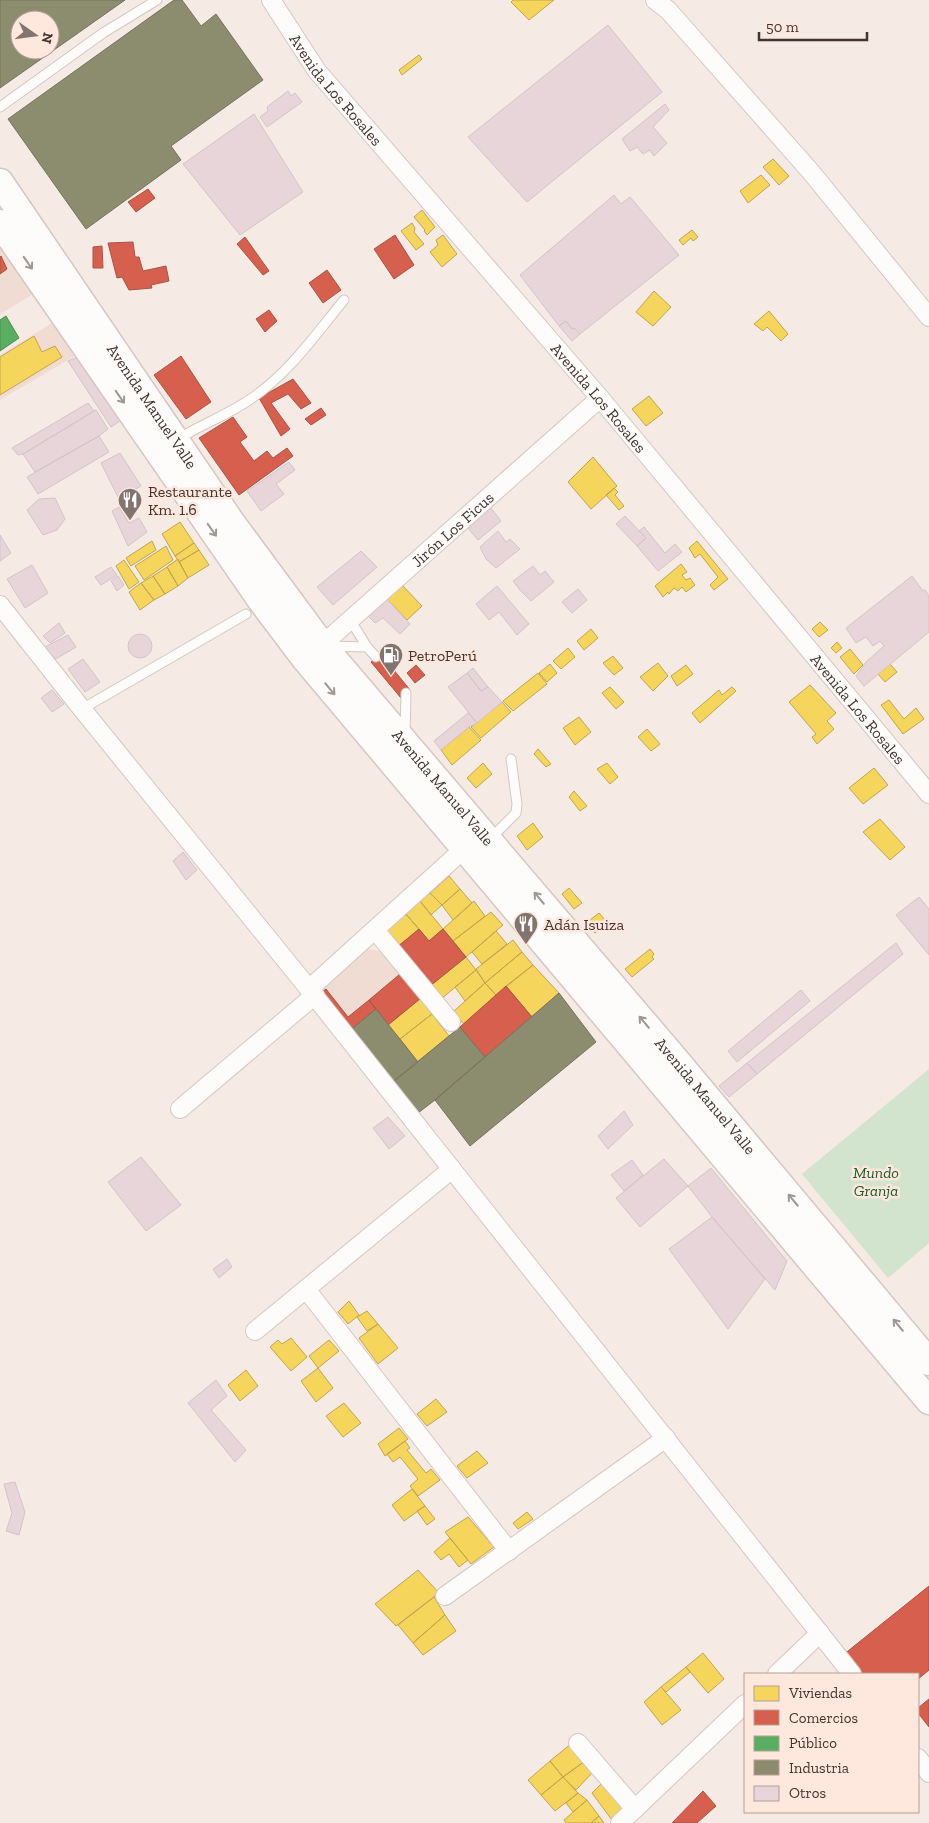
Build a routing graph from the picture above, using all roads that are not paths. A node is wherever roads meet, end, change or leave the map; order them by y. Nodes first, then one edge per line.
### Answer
1 (158, 0) edge
2 (271, 0) edge
3 (655, 0) edge
4 (0, 107) edge
5 (0, 182) edge
6 (0, 223) edge
7 (344, 300) dead end
8 (929, 316) edge
9 (600, 398) junction
10 (176, 440) junction
11 (0, 605) edge
12 (246, 614) dead end
13 (351, 621) junction
14 (367, 646) junction
15 (314, 652) junction
16 (376, 657) dead end
17 (406, 693) dead end
18 (82, 709) junction
19 (405, 741) junction
20 (511, 758) dead end
21 (929, 794) edge
22 (490, 840) junction
23 (465, 848) junction
24 (374, 930) junction
25 (312, 992) junction
26 (452, 1022) dead end
27 (180, 1109) dead end
28 (452, 1169) junction
29 (306, 1289) junction
30 (256, 1331) dead end
31 (929, 1362) edge
32 (929, 1401) edge
33 (666, 1438) junction
34 (509, 1551) junction
35 (445, 1596) dead end
36 (820, 1634) junction
37 (778, 1673) edge
38 (851, 1673) edge
39 (744, 1705) edge
40 (578, 1743) dead end
41 (919, 1759) edge
42 (929, 1773) edge
43 (635, 1809) junction
44 (620, 1823) edge

1 - 4 lane
2 - 9 street, Avenida Los Rosales
3 - 8 street
5 - 10 main road, Avenida Manuel Valle
6 -> 15 main road, Avenida Manuel Valle
7 - 10 lane
9 - 13 street, Jirón Los Ficus
9 - 21 street, Avenida Los Rosales
10 - 15 main road, Avenida Manuel Valle
11 - 18 street
12 - 18 lane
13 - 14 lane
13 - 15 street, Jirón Los Ficus
14 - 15 lane
14 - 16 lane
15 - 19 main road, Avenida Manuel Valle
15 -> 23 main road, Avenida Manuel Valle
17 - 19 lane
18 - 25 street
19 - 22 main road, Avenida Manuel Valle
20 - 22 lane
31 -> 22 main road, Avenida Manuel Valle
23 - 24 street
23 - 32 main road, Avenida Manuel Valle
24 - 25 street
24 - 26 street
25 - 27 street
25 - 28 street
28 - 29 street
28 - 33 street
29 - 30 street
29 - 34 street
33 - 34 street
33 - 36 street
34 - 35 street
36 - 37 street
36 - 38 street
39 - 43 street
40 - 43 street
41 - 42 street
43 - 44 street

